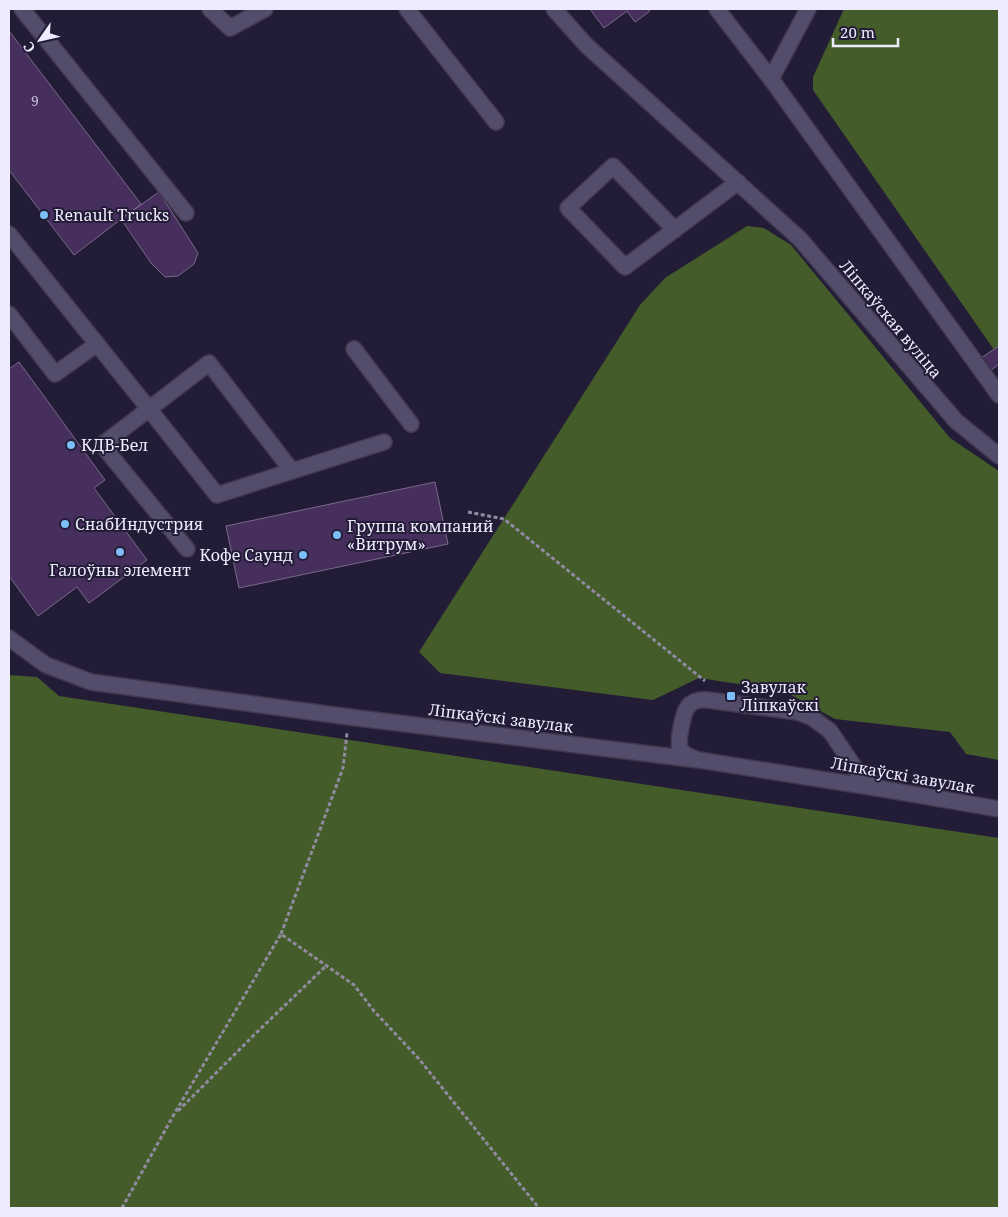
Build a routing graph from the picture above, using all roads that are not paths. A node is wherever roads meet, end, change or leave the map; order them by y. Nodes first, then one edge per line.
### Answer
1 (22, 9) edge
2 (210, 9) edge
3 (265, 9) edge
4 (407, 9) edge
5 (554, 9) edge
6 (717, 9) edge
7 (808, 9) edge
8 (771, 79) junction
9 (496, 122) dead end
10 (738, 182) junction
11 (186, 213) dead end
12 (675, 230) junction
13 (9, 234) edge
14 (9, 314) edge
15 (97, 344) junction
16 (354, 349) dead end
17 (999, 395) edge
18 (149, 409) junction
19 (411, 424) dead end
20 (384, 442) dead end
21 (999, 456) edge
22 (292, 471) junction
23 (187, 549) dead end
24 (9, 638) edge
25 (699, 760) junction
26 (882, 789) junction
27 (999, 809) edge

1 - 11 street
2 - 3 street
4 - 9 street
5 - 10 street, Ліпкаўская вуліца
6 - 8 street
7 - 8 street
8 - 17 street
10 - 12 street
10 - 21 street, Ліпкаўская вуліца
12 - 12 street
13 - 15 street
14 - 15 street
15 - 18 street
16 - 19 street
18 - 22 street
18 - 22 street
18 - 23 street
20 - 22 street
24 - 25 street, Ліпкаўскі завулак
25 - 26 street, Ліпкаўскі завулак
25 - 26 street
26 - 27 street, Ліпкаўскі завулак

